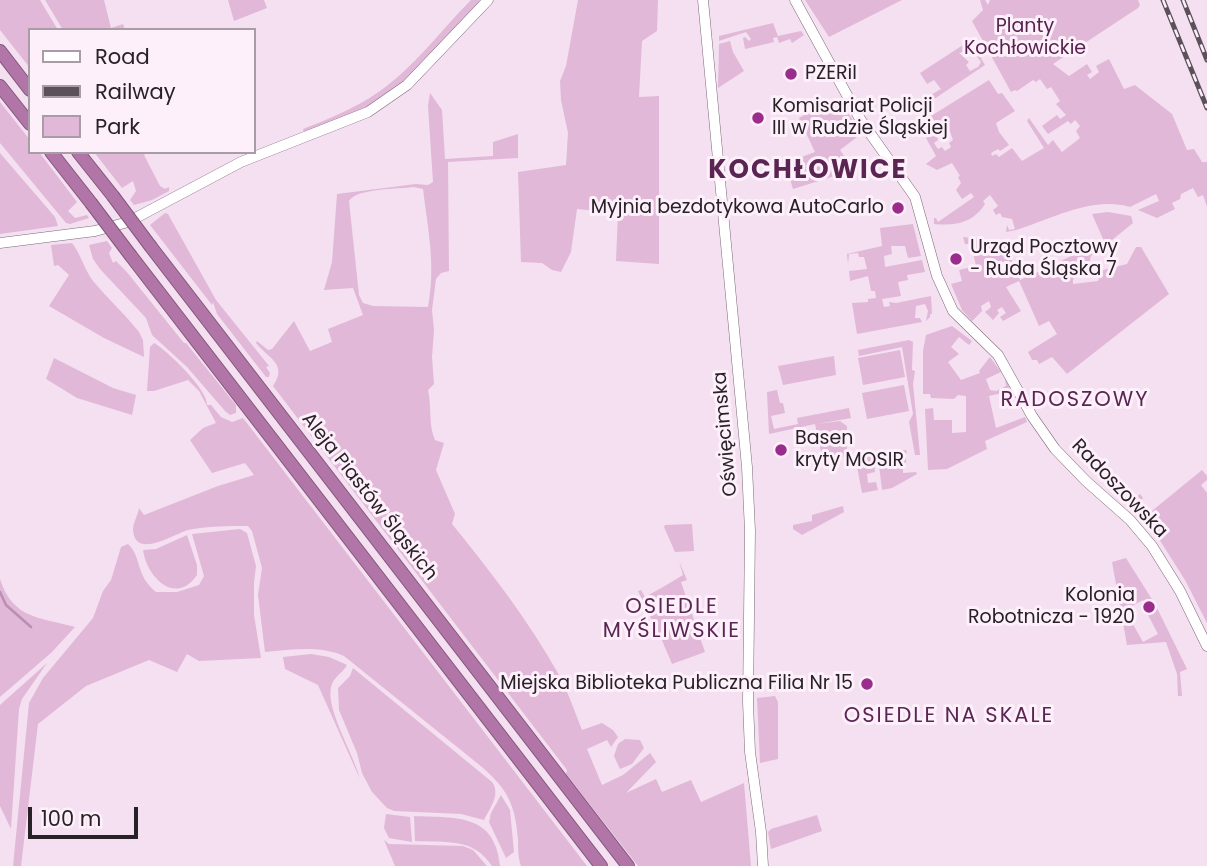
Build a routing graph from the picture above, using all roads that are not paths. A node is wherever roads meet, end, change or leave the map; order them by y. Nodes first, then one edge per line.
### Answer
1 (488, 0) edge
2 (703, 0) edge
3 (795, 0) edge
4 (0, 51) edge
5 (0, 86) edge
6 (28, 87) edge
7 (28, 121) edge
8 (53, 154) edge
9 (80, 154) edge
10 (0, 243) edge
11 (1207, 646) edge
12 (601, 866) edge
13 (628, 866) edge
14 (763, 866) edge

1 - 10 street
2 - 14 street, Oświęcimska
3 - 11 street, Radoszowska
4 - 6 highway
5 - 7 highway
8 - 12 highway, bridge
9 - 13 highway, Aleja Piastów Śląskich, bridge

